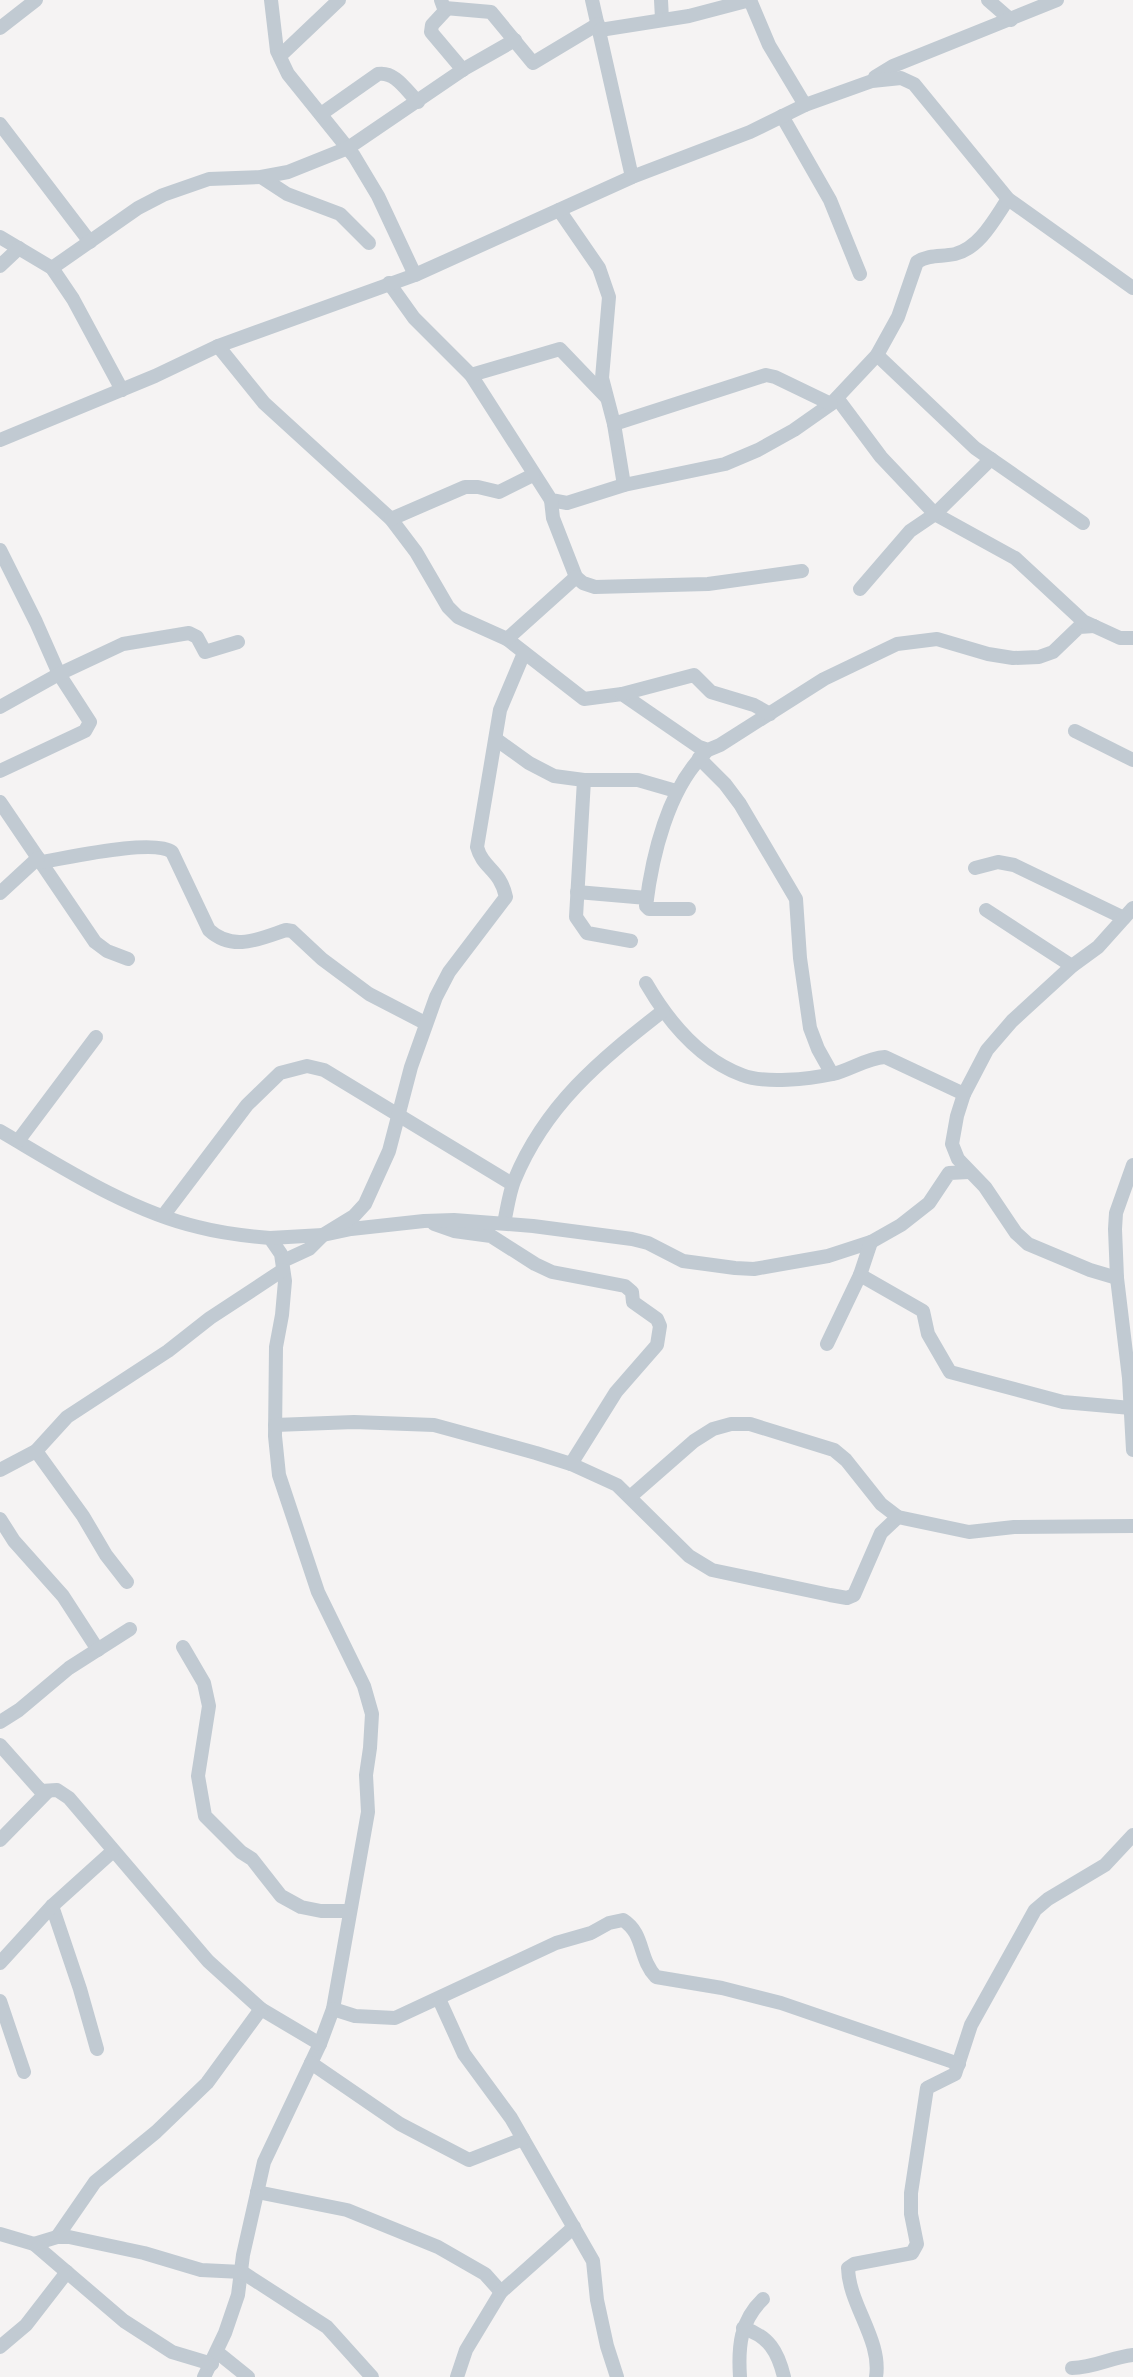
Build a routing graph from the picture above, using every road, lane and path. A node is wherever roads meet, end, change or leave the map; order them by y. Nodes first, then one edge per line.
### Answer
1 (36, 0) edge
2 (271, 0) edge
3 (339, 0) edge
4 (592, 0) edge
5 (661, 0) edge
6 (988, 0) edge
7 (1057, 0) edge
8 (443, 4) edge
9 (662, 19) junction
10 (1011, 20) junction
11 (599, 27) junction
12 (0, 28) edge
13 (515, 40) junction
14 (280, 56) junction
15 (463, 70) junction
16 (872, 81) junction
17 (418, 102) junction
18 (805, 105) junction
19 (321, 114) junction
20 (782, 116) junction
21 (0, 124) edge
22 (348, 148) junction
23 (261, 177) junction
24 (632, 177) junction
25 (1008, 199) junction
26 (559, 210) junction
27 (0, 237) edge
28 (90, 242) junction
29 (369, 243) dead end
30 (19, 248) junction
31 (0, 266) edge
32 (52, 268) junction
33 (860, 274) dead end
34 (415, 275) junction
35 (389, 283) junction
36 (1133, 288) edge
37 (218, 346) junction
38 (877, 355) junction
39 (471, 375) junction
40 (122, 390) junction
41 (607, 398) junction
42 (834, 401) junction
43 (614, 424) junction
44 (0, 440) edge
45 (991, 459) junction
46 (533, 475) junction
47 (624, 485) junction
48 (551, 500) junction
49 (935, 514) junction
50 (391, 519) junction
51 (1083, 523) dead end
52 (0, 550) edge
53 (802, 571) dead end
54 (576, 577) junction
55 (860, 589) dead end
56 (1094, 626) junction
57 (1133, 638) edge
58 (507, 639) junction
59 (238, 642) dead end
60 (524, 653) junction
61 (59, 674) junction
62 (622, 694) junction
63 (0, 707) edge
64 (770, 714) junction
65 (1075, 731) dead end
66 (497, 740) junction
67 (704, 754) junction
68 (1133, 760) edge
69 (0, 771) edge
70 (584, 780) junction
71 (676, 791) junction
72 (0, 802) edge
73 (40, 860) junction
74 (975, 868) dead end
75 (577, 892) junction
76 (0, 893) edge
77 (647, 898) junction
78 (689, 909) dead end
79 (986, 910) dead end
80 (1128, 913) edge
81 (631, 941) dead end
82 (128, 959) dead end
83 (1072, 966) junction
84 (646, 983) dead end
85 (663, 1011) junction
86 (425, 1023) junction
87 (96, 1037) dead end
88 (832, 1074) junction
89 (964, 1094) junction
90 (397, 1113) junction
91 (0, 1131) edge
92 (18, 1141) junction
93 (1133, 1165) edge
94 (969, 1172) junction
95 (512, 1184) junction
96 (163, 1216) junction
97 (424, 1221) junction
98 (504, 1223) junction
99 (323, 1235) junction
100 (270, 1238) junction
101 (871, 1242) junction
102 (283, 1265) junction
103 (860, 1275) junction
104 (1117, 1278) junction
105 (827, 1344) dead end
106 (1131, 1408) junction
107 (275, 1425) junction
108 (1133, 1450) edge
109 (36, 1451) junction
110 (2, 1464) edge
111 (571, 1464) junction
112 (630, 1497) junction
113 (898, 1517) junction
114 (0, 1519) edge
115 (1133, 1526) edge
116 (127, 1582) dead end
117 (130, 1629) dead end
118 (183, 1647) dead end
119 (98, 1650) junction
120 (0, 1722) edge
121 (0, 1745) edge
122 (48, 1791) junction
123 (1133, 1837) edge
124 (0, 1840) edge
125 (113, 1851) junction
126 (52, 1906) junction
127 (349, 1911) junction
128 (0, 1963) edge
129 (439, 1999) junction
130 (0, 2001) edge
131 (261, 2009) junction
132 (333, 2009) junction
133 (320, 2044) junction
134 (97, 2049) dead end
135 (311, 2063) junction
136 (959, 2064) junction
137 (24, 2072) dead end
138 (523, 2139) junction
139 (257, 2192) junction
140 (574, 2227) junction
141 (0, 2234) edge
142 (57, 2237) junction
143 (34, 2244) junction
144 (67, 2272) junction
145 (242, 2272) junction
146 (501, 2292) junction
147 (763, 2299) dead end
148 (743, 2328) junction
149 (0, 2347) edge
150 (1133, 2355) edge
151 (211, 2364) edge
152 (1072, 2368) dead end
153 (248, 2377) edge
154 (372, 2377) edge
155 (457, 2377) edge
156 (617, 2377) edge
157 (740, 2377) edge
158 (784, 2377) edge
159 (876, 2377) edge

1 - 12 street
2 - 14 street
3 - 14 street
4 - 11 street
5 - 9 street
6 - 10 street
7 - 10 street
8 - 13 street
8 - 15 street
9 - 11 street
9 - 18 street
10 - 16 street
11 - 13 street
11 - 24 street
13 - 15 street
14 - 19 street
15 - 17 street
16 - 18 street
16 - 25 street
17 - 19 street
17 - 22 street
18 - 20 street
19 - 22 street
20 - 24 street
20 - 33 street
21 - 28 street
22 - 23 street
22 - 34 street
23 - 28 street
23 - 29 street
24 - 26 street
25 - 36 street
25 - 38 street
26 - 34 street
26 - 41 street
27 - 30 street
28 - 32 street
30 - 31 street
30 - 32 street
32 - 40 street
34 - 35 street
35 - 37 street
35 - 39 street
37 - 40 street
37 - 50 street
38 - 42 street
38 - 45 street
39 - 41 street
39 - 46 street
40 - 44 street
41 - 43 street
42 - 43 street
42 - 47 street
42 - 49 street
43 - 47 street
45 - 49 street
45 - 51 street
46 - 48 street
46 - 50 street
47 - 48 street
48 - 54 street
49 - 55 street
49 - 56 street
50 - 58 street
52 - 61 street
53 - 54 street
54 - 58 street
56 - 57 street
56 - 64 street
58 - 60 street
59 - 61 street
60 - 62 street
60 - 66 street
61 - 63 street
61 - 69 street
62 - 64 street
62 - 67 street
64 - 67 street
65 - 68 street
66 - 70 street
66 - 86 street
67 - 71 street
67 - 88 street
70 - 71 street
70 - 75 street
71 - 77 street
72 - 73 street
73 - 76 street
73 - 82 street
73 - 86 street
74 - 80 street
75 - 77 street
75 - 81 street
77 - 78 street
79 - 83 street
80 - 83 street
83 - 89 street
84 - 85 street
85 - 88 street
85 - 95 street
86 - 90 street
87 - 92 street
88 - 89 street
89 - 94 street
90 - 95 street
90 - 96 street
90 - 99 street
91 - 92 street
92 - 96 street
93 - 104 street
94 - 101 street
94 - 104 street
95 - 98 street
96 - 100 street
97 - 98 street
97 - 99 street
97 - 111 street
98 - 101 street
99 - 100 street
99 - 102 street
100 - 102 street
101 - 103 street
102 - 107 street
102 - 109 street
103 - 105 street
103 - 106 street
104 - 106 street
106 - 108 street
107 - 111 street
107 - 127 street
109 - 110 street
109 - 116 street
111 - 112 street
112 - 113 street
112 - 113 street
113 - 115 street
114 - 119 street
117 - 119 street
118 - 127 street
119 - 120 street
121 - 122 street
122 - 124 street
122 - 125 street
123 - 136 street
125 - 126 street
125 - 131 street
126 - 128 street
126 - 134 street
127 - 132 street
129 - 132 street
129 - 136 street
129 - 138 street
130 - 137 street
131 - 133 street
131 - 142 street
132 - 133 street
133 - 135 street
135 - 138 street
135 - 139 street
136 - 159 street
138 - 140 street
139 - 145 street
139 - 146 street
140 - 146 street
140 - 156 street
141 - 143 street
142 - 143 street
142 - 145 street
143 - 144 street
144 - 149 street
144 - 151 street
145 - 151 street
145 - 154 street
146 - 155 street
147 - 148 street
148 - 157 street
148 - 158 street
150 - 152 street
151 - 153 street

